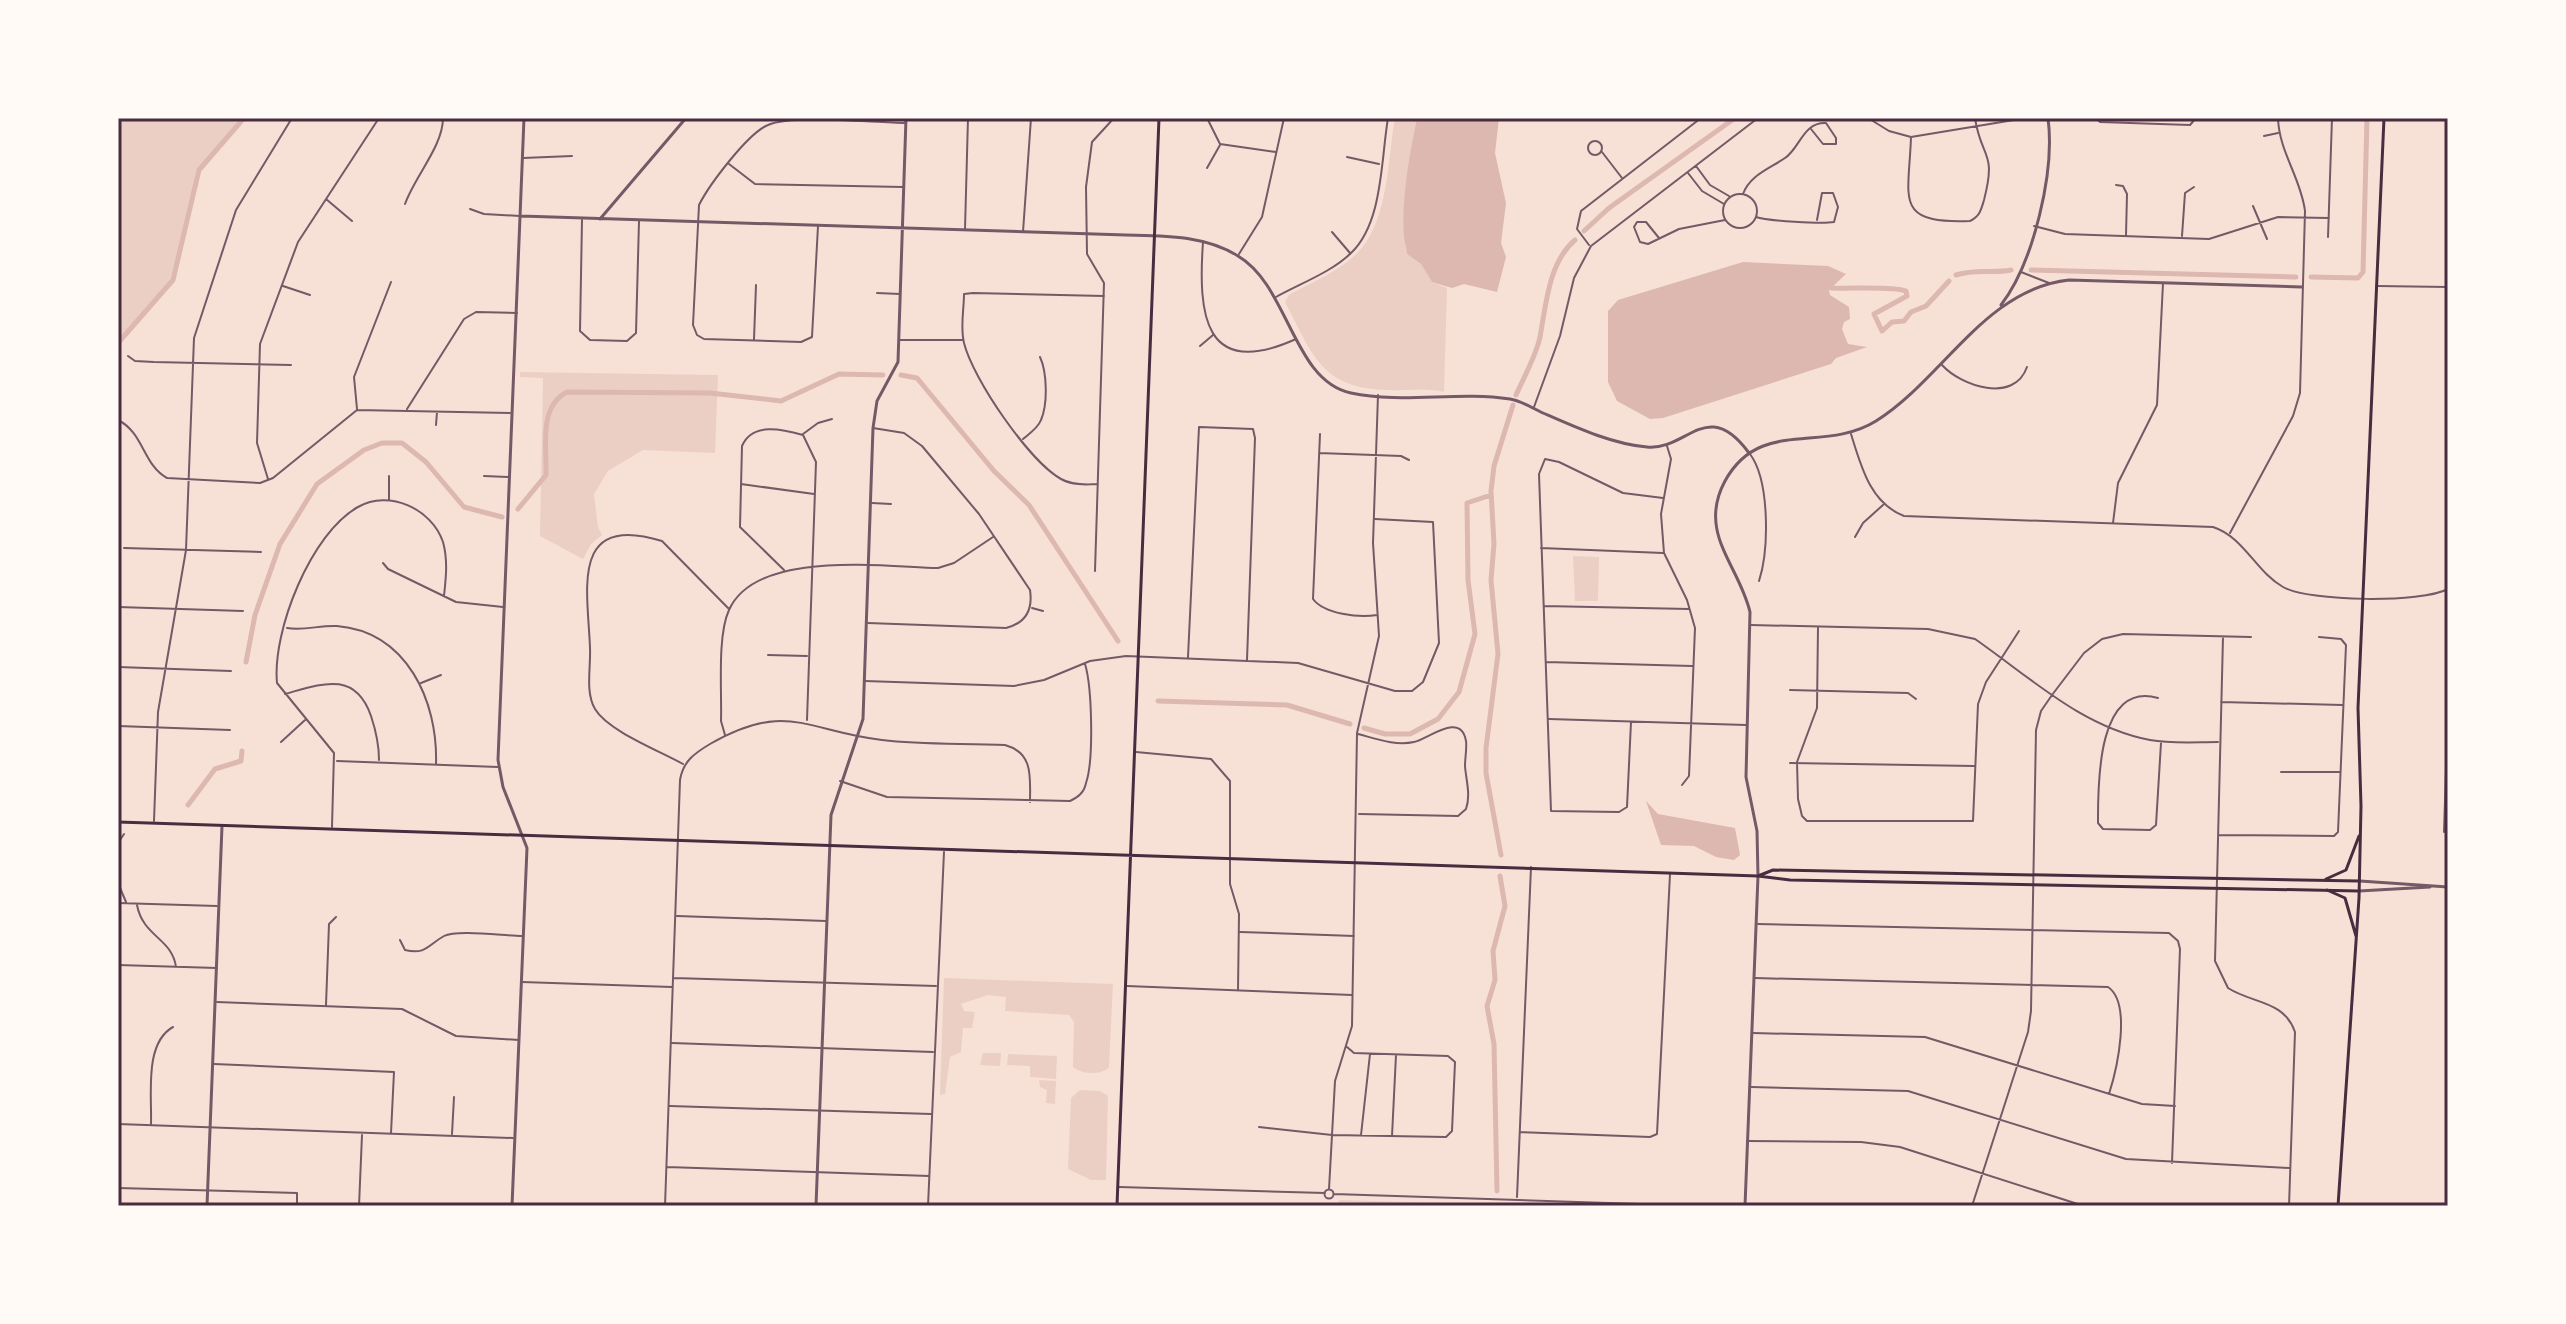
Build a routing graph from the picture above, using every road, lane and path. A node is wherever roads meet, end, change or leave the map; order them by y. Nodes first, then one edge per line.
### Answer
1 (292, 118) edge
2 (379, 118) edge
3 (443, 118) edge
4 (524, 118) edge
5 (686, 118) edge
6 (968, 118) edge
7 (1031, 118) edge
8 (1114, 118) edge
9 (1159, 118) edge
10 (1284, 118) edge
11 (1388, 118) edge
12 (1701, 118) edge
13 (1758, 118) edge
14 (1868, 118) edge
15 (1975, 118) edge
16 (2026, 118) edge
17 (2048, 118) edge
18 (2096, 118) edge
19 (2147, 118) edge
20 (2196, 118) edge
21 (2278, 118) edge
22 (2332, 118) edge
23 (2384, 118) edge
24 (1208, 120) dead end
25 (906, 121) edge
26 (2146, 124) junction
27 (1976, 126) junction
28 (1811, 129) junction
29 (2279, 133) junction
30 (2264, 136) dead end
31 (1911, 137) junction
32 (1220, 144) junction
33 (1601, 151) dead end
34 (1277, 152) junction
35 (572, 156) dead end
36 (1347, 157) dead end
37 (523, 158) junction
38 (729, 164) junction
39 (1380, 164) junction
40 (1695, 165) junction
41 (1207, 168) dead end
42 (1687, 172) junction
43 (1623, 179) junction
44 (2116, 185) dead end
45 (904, 187) junction
46 (2194, 187) dead end
47 (1743, 194) junction
48 (1730, 197) junction
49 (325, 198) junction
50 (405, 204) dead end
51 (1724, 204) junction
52 (2253, 206) dead end
53 (470, 209) dead end
54 (521, 216) junction
55 (1756, 217) junction
56 (2305, 218) junction
57 (2329, 218) junction
58 (583, 219) junction
59 (600, 219) junction
60 (639, 220) junction
61 (1725, 220) junction
62 (1817, 220) junction
63 (352, 221) dead end
64 (2259, 221) junction
65 (696, 222) junction
66 (818, 226) junction
67 (2034, 226) junction
68 (903, 229) junction
69 (965, 230) junction
70 (1023, 232) junction
71 (1332, 232) dead end
72 (1085, 234) junction
73 (1154, 236) junction
74 (2126, 236) junction
75 (2328, 237) dead end
76 (1659, 238) junction
77 (2182, 238) junction
78 (2267, 239) dead end
79 (1203, 241) junction
80 (1591, 246) junction
81 (1351, 253) junction
82 (1238, 255) junction
83 (2021, 272) junction
84 (391, 282) dead end
85 (2049, 283) junction
86 (2163, 283) junction
87 (282, 285) junction
88 (756, 285) dead end
89 (2376, 286) junction
90 (2302, 287) junction
91 (2448, 287) edge
92 (877, 293) dead end
93 (901, 294) junction
94 (310, 295) dead end
95 (1104, 296) junction
96 (1276, 297) junction
97 (1999, 308) junction
98 (517, 313) junction
99 (1214, 334) junction
100 (1297, 338) junction
101 (900, 340) junction
102 (963, 340) junction
103 (754, 341) junction
104 (1200, 346) dead end
105 (128, 356) dead end
106 (1040, 357) dead end
107 (192, 363) junction
108 (1941, 364) junction
109 (259, 365) junction
110 (291, 365) dead end
111 (2027, 367) dead end
112 (1378, 395) junction
113 (1534, 408) junction
114 (357, 410) junction
115 (406, 410) junction
116 (437, 411) junction
117 (513, 413) junction
118 (832, 419) dead end
119 (118, 420) edge
120 (436, 425) dead end
121 (873, 428) junction
122 (1851, 433) junction
123 (1320, 434) dead end
124 (803, 435) junction
125 (1022, 440) junction
126 (1667, 444) junction
127 (1317, 453) junction
128 (1749, 453) junction
129 (1376, 454) junction
130 (1409, 460) dead end
131 (389, 476) dead end
132 (484, 476) dead end
133 (510, 477) junction
134 (268, 480) junction
135 (188, 481) junction
136 (741, 484) junction
137 (1098, 484) junction
138 (815, 494) junction
139 (1663, 498) junction
140 (389, 500) junction
141 (871, 503) junction
142 (891, 504) dead end
143 (1884, 504) junction
144 (1374, 519) junction
145 (2113, 524) junction
146 (2229, 534) junction
147 (994, 537) junction
148 (1855, 537) dead end
149 (124, 548) dead end
150 (1540, 548) junction
151 (186, 550) junction
152 (261, 552) dead end
153 (1664, 553) junction
154 (383, 563) dead end
155 (813, 565) junction
156 (869, 566) junction
157 (784, 570) junction
158 (1095, 571) dead end
159 (1759, 581) dead end
160 (2448, 589) edge
161 (444, 596) junction
162 (2362, 596) junction
163 (1541, 606) junction
164 (118, 607) edge
165 (505, 607) junction
166 (1031, 607) junction
167 (175, 609) junction
168 (729, 609) junction
169 (1690, 609) junction
170 (243, 611) dead end
171 (1043, 611) dead end
172 (1379, 615) junction
173 (867, 623) junction
174 (1751, 625) junction
175 (1818, 627) junction
176 (286, 628) junction
177 (2019, 631) dead end
178 (2223, 636) junction
179 (2251, 637) dead end
180 (2319, 637) dead end
181 (768, 655) dead end
182 (808, 656) junction
183 (1138, 656) junction
184 (2000, 657) junction
185 (1188, 658) junction
186 (1247, 660) junction
187 (1545, 662) junction
188 (1084, 663) junction
189 (1693, 666) junction
190 (118, 667) edge
191 (165, 669) junction
192 (231, 671) dead end
193 (441, 675) dead end
194 (865, 681) junction
195 (420, 683) junction
196 (1370, 683) junction
197 (1790, 690) dead end
198 (1818, 690) junction
199 (283, 695) junction
200 (2052, 695) junction
201 (2158, 698) dead end
202 (1916, 699) dead end
203 (2221, 702) junction
204 (2343, 705) junction
205 (2448, 707) edge
206 (305, 719) junction
207 (1548, 719) junction
208 (807, 721) junction
209 (1631, 722) junction
210 (1690, 724) junction
211 (1748, 725) junction
212 (118, 726) edge
213 (157, 728) junction
214 (2108, 729) junction
215 (230, 730) dead end
216 (1357, 733) junction
217 (859, 735) junction
218 (725, 736) junction
219 (2161, 741) junction
220 (281, 742) dead end
221 (2219, 742) junction
222 (1135, 752) junction
223 (335, 761) junction
224 (1797, 762) junction
225 (379, 763) junction
226 (1790, 763) dead end
227 (436, 764) junction
228 (685, 764) junction
229 (1975, 766) junction
230 (499, 767) junction
231 (2281, 772) dead end
232 (2340, 772) junction
233 (840, 781) junction
234 (1682, 785) dead end
235 (1030, 802) junction
236 (1357, 814) junction
237 (118, 822) edge
238 (154, 823) junction
239 (222, 825) junction
240 (2099, 827) junction
241 (332, 828) junction
242 (2154, 829) junction
243 (2095, 832) dead end
244 (2444, 832) dead end
245 (2157, 833) dead end
246 (2361, 833) junction
247 (124, 834) dead end
248 (523, 834) junction
249 (2218, 835) junction
250 (678, 839) junction
251 (118, 843) edge
252 (829, 844) junction
253 (944, 848) junction
254 (1131, 852) junction
255 (1231, 857) junction
256 (1358, 861) junction
257 (1531, 867) junction
258 (1670, 872) junction
259 (2034, 874) junction
260 (1758, 876) junction
261 (2218, 877) junction
262 (2326, 879) junction
263 (2359, 881) junction
264 (118, 883) edge
265 (2034, 885) junction
266 (2430, 887) junction
267 (2448, 887) edge
268 (2217, 889) junction
269 (2327, 890) junction
270 (2359, 891) junction
271 (118, 903) edge
272 (127, 903) junction
273 (136, 904) junction
274 (219, 906) junction
275 (676, 916) junction
276 (336, 917) dead end
277 (826, 921) junction
278 (1756, 924) junction
279 (2032, 929) junction
280 (1239, 932) junction
281 (2178, 934) dead end
282 (523, 936) junction
283 (1355, 936) junction
284 (2175, 937) junction
285 (400, 940) dead end
286 (2357, 940) junction
287 (118, 965) edge
288 (176, 967) junction
289 (217, 968) junction
290 (673, 978) junction
291 (1754, 978) junction
292 (521, 982) junction
293 (824, 983) junction
294 (2032, 984) junction
295 (937, 986) junction
296 (1126, 986) junction
297 (673, 987) junction
298 (2119, 989) dead end
299 (1238, 990) junction
300 (2115, 992) junction
301 (1353, 995) junction
302 (215, 1002) junction
303 (326, 1006) junction
304 (173, 1027) dead end
305 (1752, 1033) junction
306 (519, 1040) junction
307 (671, 1043) junction
308 (1346, 1047) junction
309 (822, 1049) junction
310 (934, 1052) junction
311 (1370, 1053) junction
312 (1396, 1054) junction
313 (213, 1064) junction
314 (2018, 1064) junction
315 (1750, 1087) junction
316 (2109, 1094) junction
317 (454, 1097) dead end
318 (668, 1106) junction
319 (2175, 1106) junction
320 (819, 1111) junction
321 (932, 1114) junction
322 (2000, 1119) junction
323 (118, 1124) edge
324 (151, 1125) junction
325 (210, 1127) junction
326 (1259, 1127) dead end
327 (1520, 1132) junction
328 (362, 1133) junction
329 (391, 1133) junction
330 (451, 1135) junction
331 (1332, 1135) junction
332 (1361, 1135) junction
333 (1392, 1136) junction
334 (515, 1138) junction
335 (1747, 1141) junction
336 (2172, 1163) junction
337 (666, 1167) junction
338 (2291, 1168) junction
339 (817, 1173) junction
340 (1983, 1174) junction
341 (930, 1176) junction
342 (1118, 1187) junction
343 (118, 1188) edge
344 (1329, 1189) junction
345 (208, 1191) junction
346 (1325, 1193) junction
347 (1334, 1194) junction
348 (1329, 1198) junction
349 (1517, 1200) junction
350 (1587, 1204) edge
351 (207, 1206) edge
352 (297, 1206) edge
353 (359, 1206) edge
354 (512, 1206) edge
355 (665, 1206) edge
356 (816, 1206) edge
357 (928, 1206) edge
358 (1117, 1206) edge
359 (1329, 1206) edge
360 (1701, 1206) edge
361 (1745, 1206) edge
362 (1972, 1206) edge
363 (2084, 1206) edge
364 (2289, 1206) edge
365 (2338, 1206) edge

1 - 107 street
2 - 49 street
3 - 50 street
4 - 37 street
5 - 59 street
6 - 69 street
7 - 70 street
8 - 72 street
9 - 73 main road
10 - 34 street
11 - 39 street
12 - 43 street
13 - 40 street
14 - 31 street
15 - 27 street
16 - 27 street
17 - 67 street
18 - 26 street
19 - 26 street
20 - 26 street
21 - 29 street
22 - 57 street
23 - 89 main road
24 - 32 street
25 - 38 street
25 - 45 street
27 - 31 street
27 - 31 street
28 - 28 street
28 - 47 street
29 - 30 street
29 - 56 street
32 - 34 street
32 - 41 street
33 - 43 street
34 - 82 street
35 - 37 street
36 - 39 street
37 - 54 street
38 - 45 street
38 - 65 street
39 - 81 street
40 - 42 street
40 - 48 street
42 - 51 street
42 - 80 street
43 - 80 street
44 - 74 street
45 - 68 street
46 - 77 street
47 - 48 street
47 - 55 street
48 - 51 street
49 - 63 street
49 - 87 street
51 - 61 street
52 - 64 street
53 - 54 street
54 - 58 street
54 - 98 street
55 - 61 street
55 - 62 street
56 - 57 street
56 - 64 street
56 - 90 street
57 - 75 street
58 - 59 street
58 - 60 street
59 - 60 street
60 - 65 street
61 - 76 street
62 - 62 street
64 - 77 street
64 - 78 street
65 - 66 street
65 - 103 street
66 - 68 street
66 - 103 street
67 - 74 street
67 - 83 street
68 - 69 street
68 - 93 street
69 - 70 street
70 - 72 street
71 - 81 street
72 - 73 street
72 - 95 street
73 - 79 street
73 - 183 main road
74 - 77 street
76 - 76 street
79 - 82 street
79 - 99 street
80 - 113 street
81 - 96 street
82 - 96 street
83 - 85 street
83 - 97 street
84 - 114 street
85 - 86 street
85 - 97 street
86 - 90 street
86 - 145 street
87 - 94 street
87 - 109 street
88 - 103 street
89 - 91 street
89 - 162 main road
90 - 146 street
92 - 93 street
93 - 101 street
95 - 102 street
95 - 137 street
96 - 100 street
97 - 108 street
98 - 115 street
98 - 117 street
99 - 100 street
99 - 104 street
100 - 112 street
101 - 102 street
101 - 121 street
102 - 125 street
105 - 107 street
106 - 125 street
107 - 109 street
107 - 135 street
108 - 111 street
108 - 122 street
109 - 110 street
109 - 134 street
112 - 113 street
112 - 129 street
113 - 126 street
114 - 115 street
114 - 134 street
115 - 116 street
116 - 117 street
116 - 120 street
117 - 133 street
118 - 124 street
119 - 135 street
121 - 141 street
121 - 147 street
122 - 128 street
122 - 143 street
123 - 127 street
124 - 136 street
124 - 138 street
125 - 137 street
126 - 128 street
126 - 139 street
127 - 129 street
127 - 172 street
128 - 159 street
128 - 174 street
129 - 130 street
129 - 144 street
131 - 140 street
132 - 133 street
133 - 165 street
134 - 135 street
135 - 151 street
136 - 138 street
136 - 157 street
137 - 158 street
138 - 155 street
139 - 150 street
139 - 153 street
140 - 161 street
140 - 176 street
141 - 142 street
141 - 156 street
143 - 145 street
143 - 148 street
144 - 172 street
144 - 196 street
145 - 146 street
146 - 162 street
147 - 156 street
147 - 166 street
149 - 151 street
150 - 153 street
150 - 163 street
151 - 152 street
151 - 167 street
153 - 169 street
154 - 161 street
155 - 156 street
155 - 157 street
155 - 182 street
156 - 173 street
157 - 168 street
160 - 162 street
161 - 165 street
162 - 246 main road
163 - 169 street
163 - 187 street
164 - 167 street
165 - 230 street
166 - 171 street
166 - 173 street
167 - 170 street
167 - 191 street
168 - 218 street
168 - 228 street
169 - 189 street
172 - 196 street
173 - 194 street
174 - 175 street
174 - 211 street
175 - 184 street
175 - 198 street
176 - 195 street
176 - 199 street
177 - 184 street
178 - 179 street
178 - 200 street
178 - 203 street
180 - 204 street
181 - 182 street
182 - 208 street
183 - 185 street
183 - 188 street
183 - 222 main road
184 - 200 street
184 - 229 street
185 - 186 street
185 - 186 street
186 - 196 street
187 - 189 street
187 - 207 street
188 - 194 street
188 - 235 street
189 - 210 street
190 - 191 street
191 - 192 street
191 - 213 street
193 - 195 street
194 - 217 street
195 - 227 street
196 - 216 street
197 - 198 street
198 - 202 street
198 - 224 street
199 - 206 street
199 - 225 street
200 - 214 street
200 - 259 street
201 - 214 street
203 - 204 street
203 - 221 street
204 - 232 street
205 - 244 street
206 - 220 street
206 - 223 street
207 - 209 street
207 - 209 street
208 - 217 street
208 - 218 street
209 - 210 street
210 - 211 street
210 - 234 street
211 - 260 street
212 - 213 street
213 - 215 street
213 - 238 street
214 - 219 street
214 - 240 street
216 - 236 street
216 - 236 street
217 - 233 street
217 - 235 street
218 - 228 street
219 - 221 street
219 - 242 street
221 - 249 street
222 - 254 main road
222 - 255 street
223 - 225 street
223 - 241 street
224 - 226 street
224 - 229 street
224 - 229 street
225 - 227 street
227 - 230 street
228 - 250 street
230 - 248 street
231 - 232 street
232 - 249 street
233 - 235 street
233 - 252 street
236 - 256 street
237 - 238 main road
238 - 239 main road
239 - 241 main road
239 - 274 street
240 - 242 street
240 - 243 street
241 - 248 main road
242 - 245 street
246 - 262 main road
246 - 263 main road
247 - 251 street
248 - 250 main road
248 - 282 street
249 - 261 street
250 - 252 main road
250 - 275 street
252 - 253 main road
252 - 277 street
253 - 254 main road
253 - 295 street
254 - 255 main road
254 - 296 main road
255 - 256 main road
255 - 280 street
256 - 257 main road
256 - 283 street
257 - 258 main road
257 - 327 street
258 - 260 main road
258 - 327 street
259 - 260 main road
259 - 261 main road
259 - 265 street
260 - 265 main road
260 - 278 street
261 - 262 main road
261 - 268 street
262 - 263 main road
263 - 266 street
263 - 270 main road
264 - 272 street
265 - 268 main road
265 - 279 street
266 - 267 street
266 - 270 street
268 - 269 main road
268 - 338 street
269 - 270 main road
269 - 286 main road
270 - 286 main road
271 - 272 street
272 - 273 street
273 - 274 street
273 - 288 street
274 - 289 street
275 - 277 street
275 - 290 street
276 - 303 street
277 - 293 street
278 - 279 street
278 - 291 street
279 - 284 street
279 - 294 street
280 - 283 street
280 - 299 street
281 - 284 street
282 - 285 street
282 - 292 street
283 - 301 street
284 - 319 street
286 - 365 main road
287 - 288 street
288 - 289 street
289 - 302 street
290 - 293 street
290 - 297 street
291 - 294 street
291 - 305 street
292 - 297 street
292 - 306 street
293 - 295 street
293 - 309 street
294 - 300 street
294 - 314 street
295 - 310 street
296 - 299 street
296 - 342 main road
297 - 307 street
298 - 300 street
299 - 301 street
300 - 316 street
301 - 308 street
302 - 303 street
302 - 313 street
303 - 306 street
304 - 324 street
305 - 314 street
305 - 315 street
306 - 334 street
307 - 309 street
307 - 318 street
308 - 311 street
308 - 331 street
309 - 310 street
309 - 320 street
310 - 321 street
311 - 312 street
311 - 332 street
312 - 333 street
312 - 333 street
313 - 325 street
313 - 329 street
314 - 316 street
314 - 322 street
315 - 322 street
315 - 335 street
316 - 319 street
317 - 330 street
318 - 320 street
318 - 337 street
319 - 336 street
320 - 321 street
320 - 339 street
321 - 341 street
322 - 336 street
322 - 340 street
323 - 324 street
324 - 325 street
325 - 328 street
325 - 345 street
326 - 331 street
327 - 349 street
328 - 329 street
328 - 353 street
329 - 330 street
330 - 334 street
331 - 332 street
331 - 344 street
332 - 333 street
334 - 354 street
335 - 340 street
335 - 361 street
336 - 338 street
337 - 339 street
337 - 355 street
338 - 364 street
339 - 341 street
339 - 356 street
340 - 362 street
340 - 363 street
341 - 357 street
342 - 346 street
342 - 358 main road
343 - 345 street
344 - 346 street
344 - 347 street
345 - 351 street
345 - 352 street
346 - 348 street
347 - 348 street
347 - 349 street
348 - 359 street
349 - 350 street
350 - 360 street

